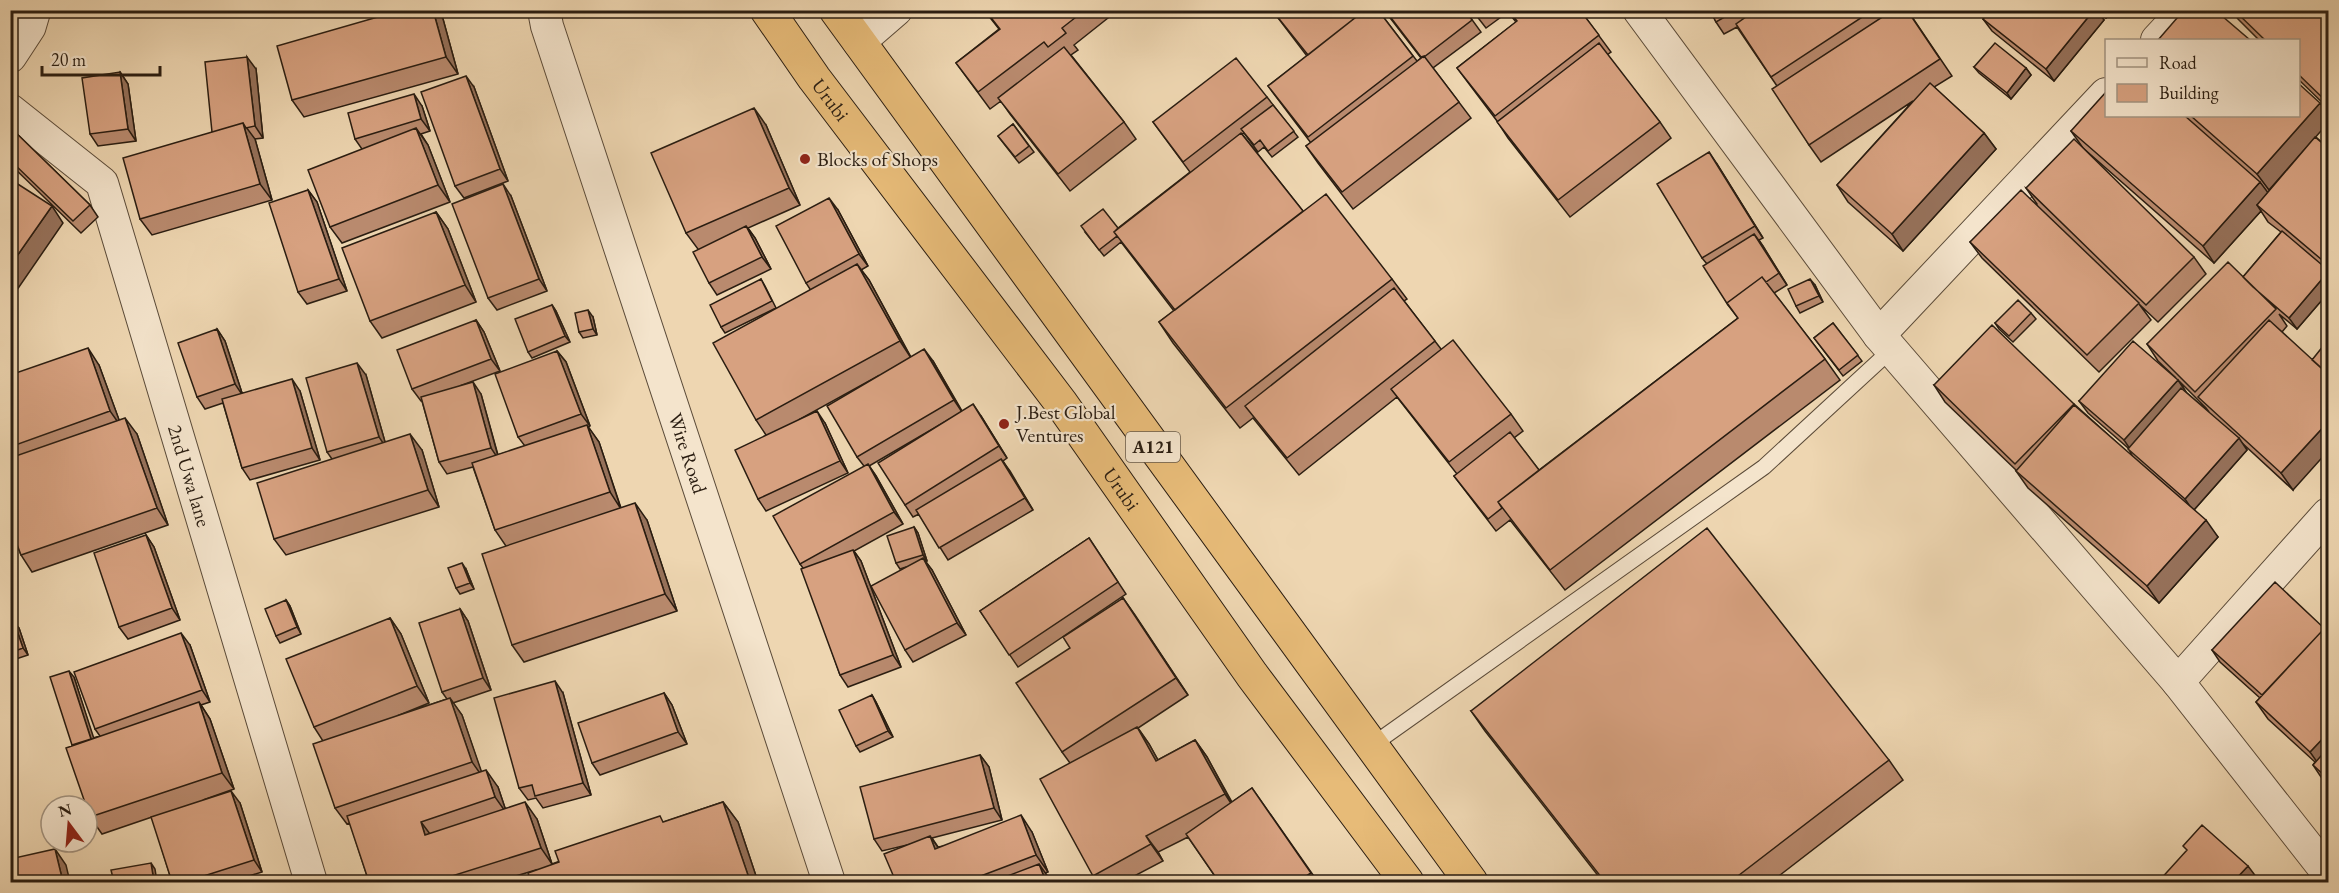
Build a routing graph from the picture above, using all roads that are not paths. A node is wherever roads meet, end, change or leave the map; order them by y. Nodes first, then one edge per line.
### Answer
1 (34, 10) edge
2 (767, 10) edge
3 (836, 10) edge
4 (896, 10) edge
5 (1639, 10) edge
6 (2184, 11) edge
7 (543, 16) edge
8 (2158, 39) edge
9 (859, 42) junction
10 (10, 56) edge
11 (2105, 95) edge
12 (10, 110) edge
13 (1885, 342) junction
14 (2328, 514) edge
15 (2178, 682) junction
16 (1371, 746) junction
17 (2328, 873) edge
18 (311, 882) edge
19 (830, 882) edge
20 (1407, 882) edge
21 (1471, 882) edge

1 - 10 street
2 - 20 highway, Urubi / A121
3 - 9 highway, A121
4 - 9 street
5 - 13 street
6 - 8 street
7 - 19 street, Wire Road
9 - 16 highway, A121
11 - 13 street
12 - 18 street, 2nd Uwa lane
13 - 15 street
13 - 16 lane
14 - 15 street
15 - 17 street
16 - 21 highway, A121

